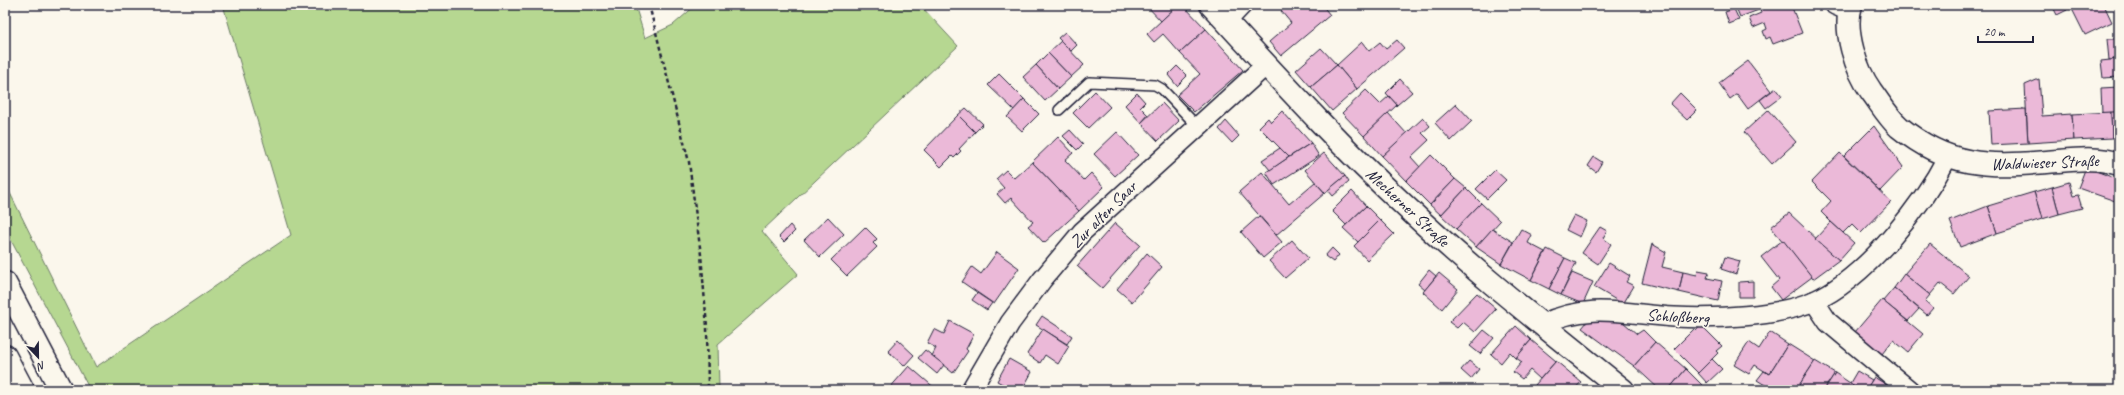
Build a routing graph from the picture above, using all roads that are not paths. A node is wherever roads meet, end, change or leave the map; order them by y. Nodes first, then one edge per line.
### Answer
1 (1211, 5) edge
2 (1242, 5) edge
3 (1845, 7) edge
4 (1226, 22) junction
5 (1266, 65) junction
6 (1058, 110) dead end
7 (1198, 127) junction
8 (1948, 156) junction
9 (2119, 164) edge
10 (5, 283) edge
11 (1814, 301) junction
12 (1543, 324) junction
13 (5, 356) edge
14 (23, 390) edge
15 (61, 390) edge
16 (971, 390) edge
17 (1623, 390) edge
18 (1909, 390) edge

1 - 4 main road, Mecherner Straße
2 - 4 street
3 - 8 main road, Waldwieser Straße
4 - 5 main road, Mecherner Straße
5 - 7 street, Zur alten Saar
5 - 12 main road, Mecherner Straße
6 - 7 lane
7 - 16 street, Zur alten Saar
8 - 9 main road, Waldwieser Straße
8 - 11 street, Schloßberg
10 - 15 main road
11 - 12 street, Schloßberg
11 - 18 street
12 - 17 main road, Mecherner Straße
13 - 14 main road

